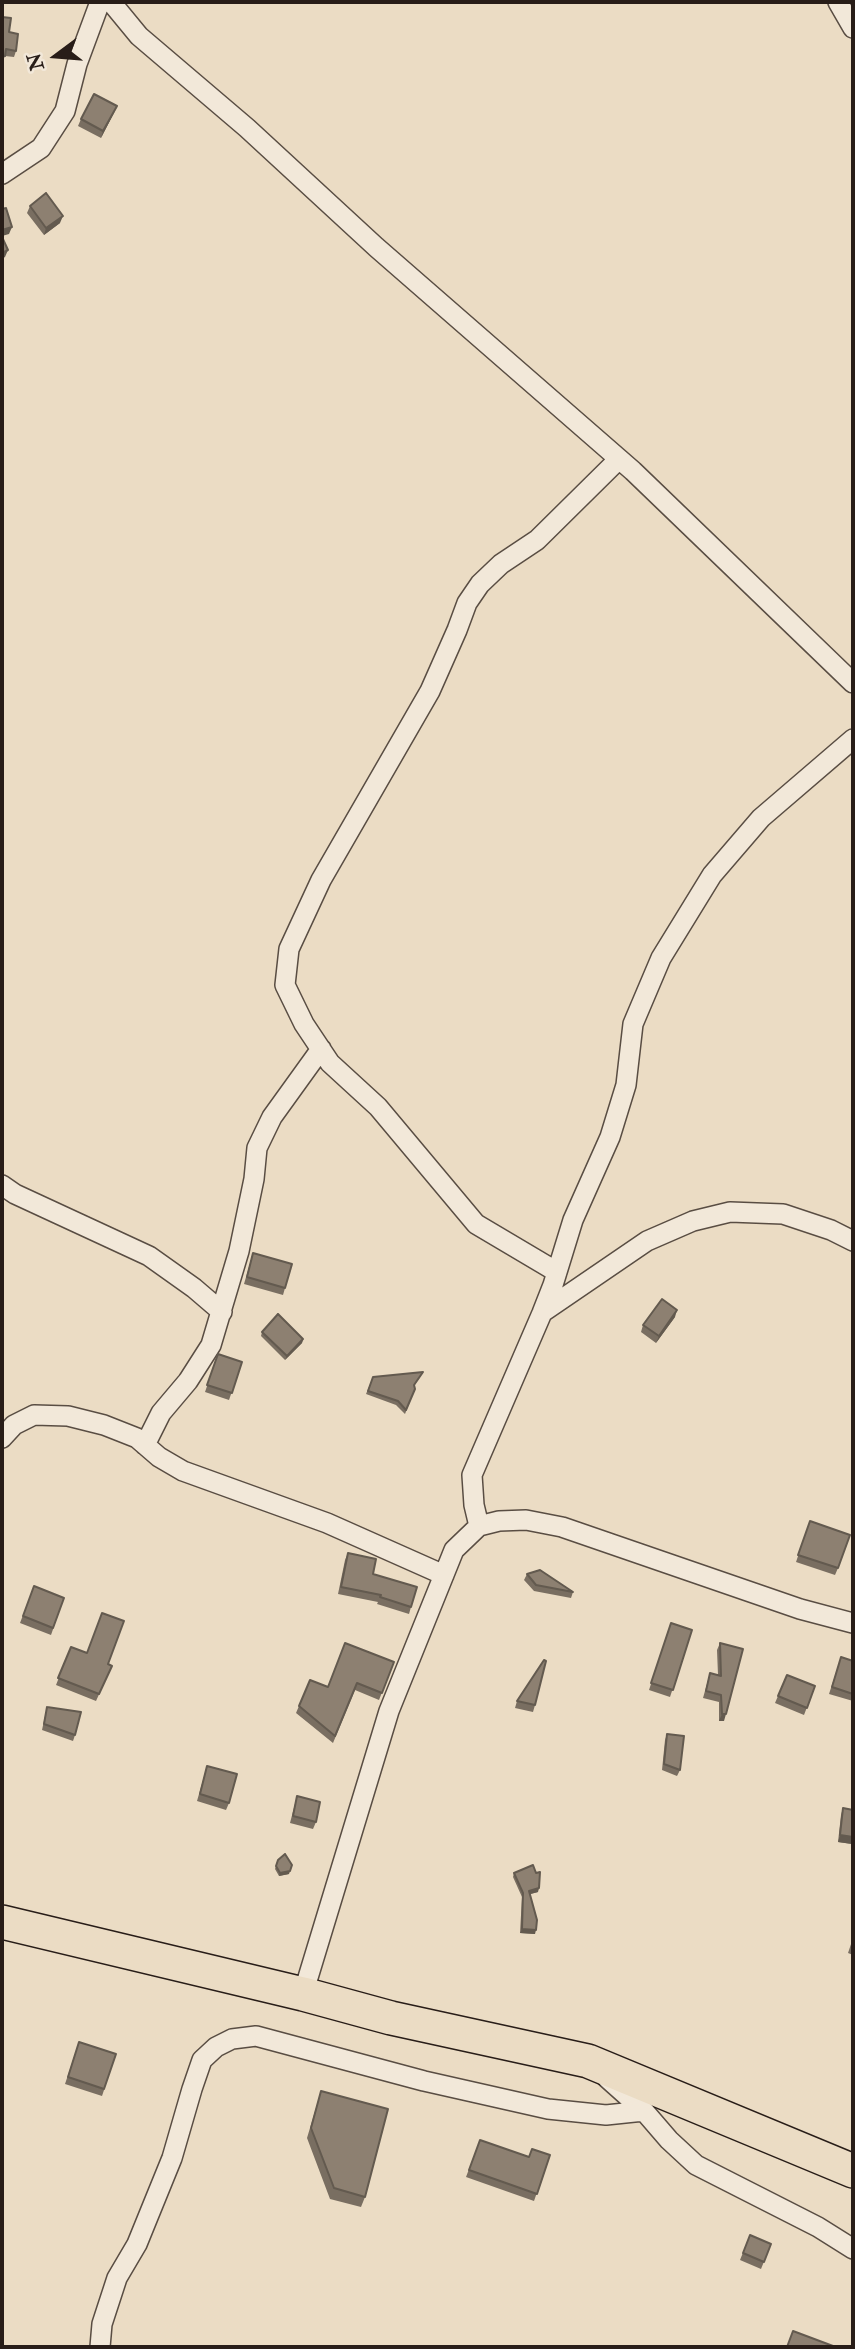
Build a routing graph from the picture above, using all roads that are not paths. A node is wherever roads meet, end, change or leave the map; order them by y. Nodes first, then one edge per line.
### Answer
1 (100, 2) edge
2 (111, 2) edge
3 (838, 2) edge
4 (853, 28) edge
5 (2, 174) edge
6 (619, 459) junction
7 (853, 682) edge
8 (853, 739) edge
9 (321, 1049) junction
10 (2, 1185) edge
11 (853, 1241) edge
12 (557, 1272) junction
13 (222, 1312) junction
14 (542, 1313) junction
15 (2, 1438) edge
16 (145, 1445) junction
17 (479, 1526) junction
18 (444, 1575) junction
19 (853, 1623) edge
20 (2, 1922) edge
21 (303, 1994) junction
22 (588, 2061) junction
23 (644, 2111) junction
24 (853, 2171) edge
25 (853, 2249) edge
26 (100, 2347) edge

1 - 5 street
2 - 6 street
3 - 4 street
6 - 7 street
6 - 9 street
8 - 12 street
9 - 12 street
9 - 13 street
10 - 13 street
11 - 14 street
12 - 14 street
13 - 16 street
14 - 17 street
15 - 16 street
16 - 18 street
17 - 18 street
17 - 19 street
18 - 21 street
20 - 21 highway
21 - 22 highway
22 - 23 street
22 - 24 highway
23 - 25 street
23 - 26 street

